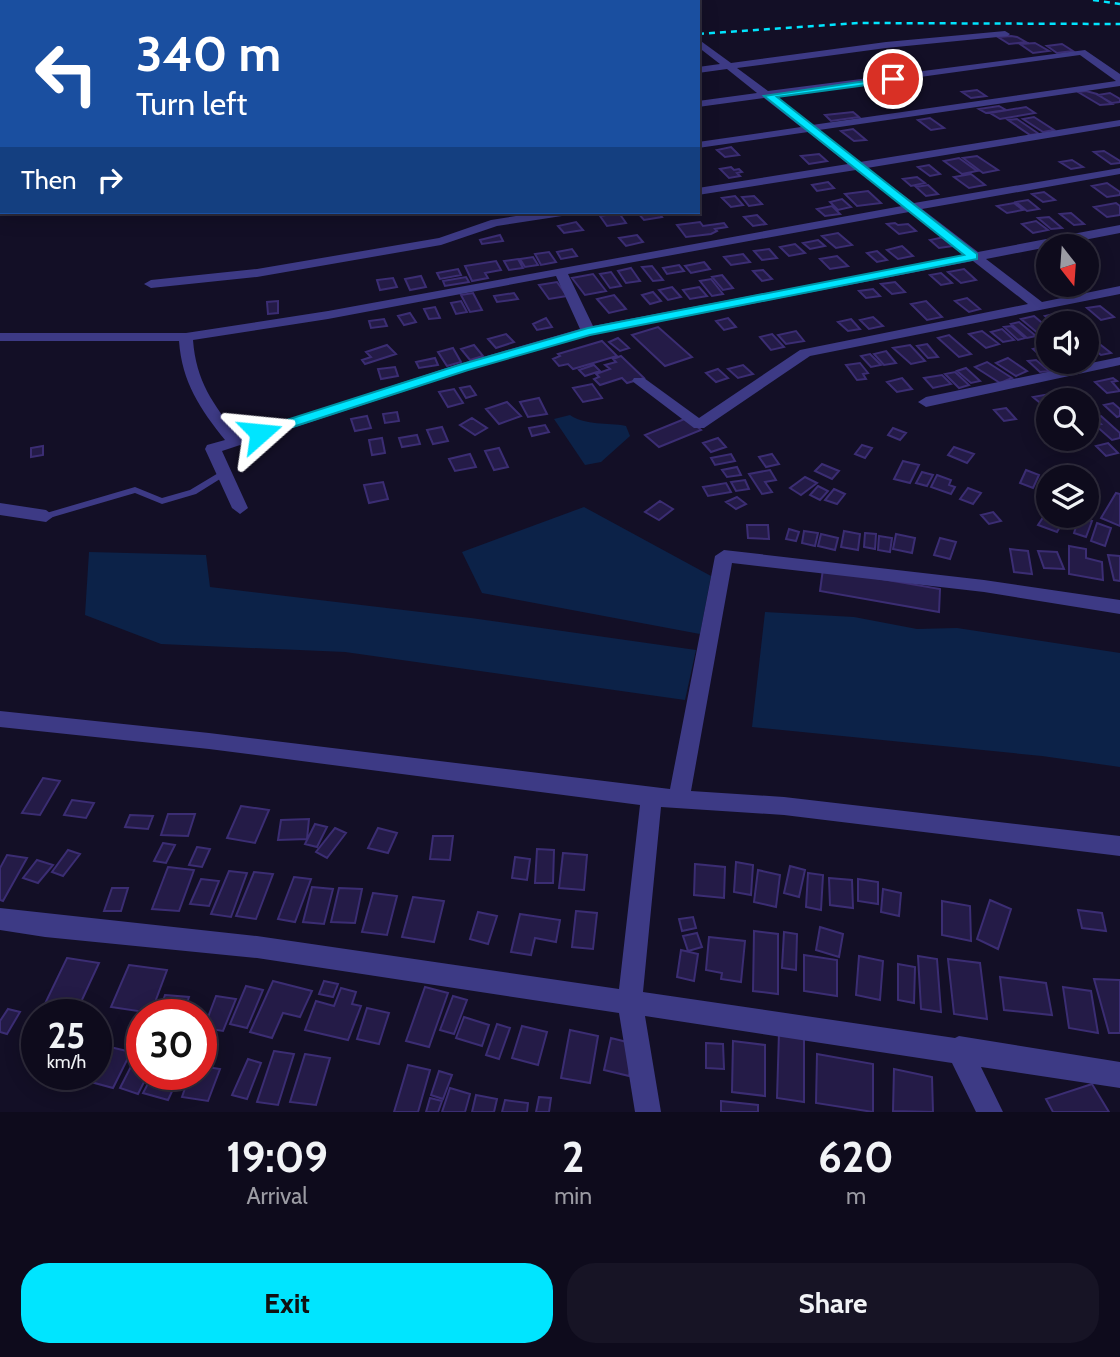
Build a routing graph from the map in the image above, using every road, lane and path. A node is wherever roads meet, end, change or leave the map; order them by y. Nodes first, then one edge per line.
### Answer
1 (1005, 34) dead end
2 (700, 44) edge
3 (731, 67) junction
4 (700, 70) edge
5 (1120, 81) edge
6 (769, 96) junction
7 (700, 104) edge
8 (1120, 123) edge
9 (812, 129) junction
10 (700, 145) edge
11 (859, 166) junction
12 (1120, 171) edge
13 (700, 192) edge
14 (912, 207) junction
15 (550, 214) edge
16 (1120, 229) edge
17 (973, 257) junction
18 (560, 271) junction
19 (151, 284) dead end
20 (1120, 290) edge
21 (1040, 307) junction
22 (588, 331) junction
23 (0, 337) edge
24 (186, 337) junction
25 (1113, 362) edge
26 (1120, 376) edge
27 (639, 381) dead end
28 (926, 402) dead end
29 (235, 442) junction
30 (225, 472) junction
31 (240, 508) dead end
32 (0, 509) edge
33 (46, 516) joint
34 (1120, 607) edge
35 (0, 719) edge
36 (652, 797) junction
37 (679, 799) junction
38 (1120, 846) edge
39 (0, 919) edge
40 (630, 1002) junction
41 (959, 1049) junction
42 (1120, 1074) edge
43 (648, 1112) edge
44 (990, 1112) edge

1 - 3 street
2 - 3 street
3 - 4 street
3 - 6 street
5 - 6 street
5 - 9 street
6 - 7 street
6 - 9 street
8 - 11 street
9 - 10 street
9 - 11 street
11 - 13 street
11 - 14 street
12 - 14 street
14 - 17 street
14 - 18 street
15 - 19 street
16 - 17 street
17 - 21 street
17 - 22 street
18 - 22 street
18 - 24 street
20 - 21 street
21 - 27 street
22 - 29 street
23 - 24 street
24 - 29 street
25 - 26 street
25 - 28 street
29 - 30 street
30 - 31 street
30 - 33 lane
32 - 33 street
34 - 37 street
35 - 36 street
36 - 37 street
36 - 40 street
37 - 38 street
39 - 40 street
40 - 41 street
40 - 43 street
41 - 42 street
41 - 44 street

